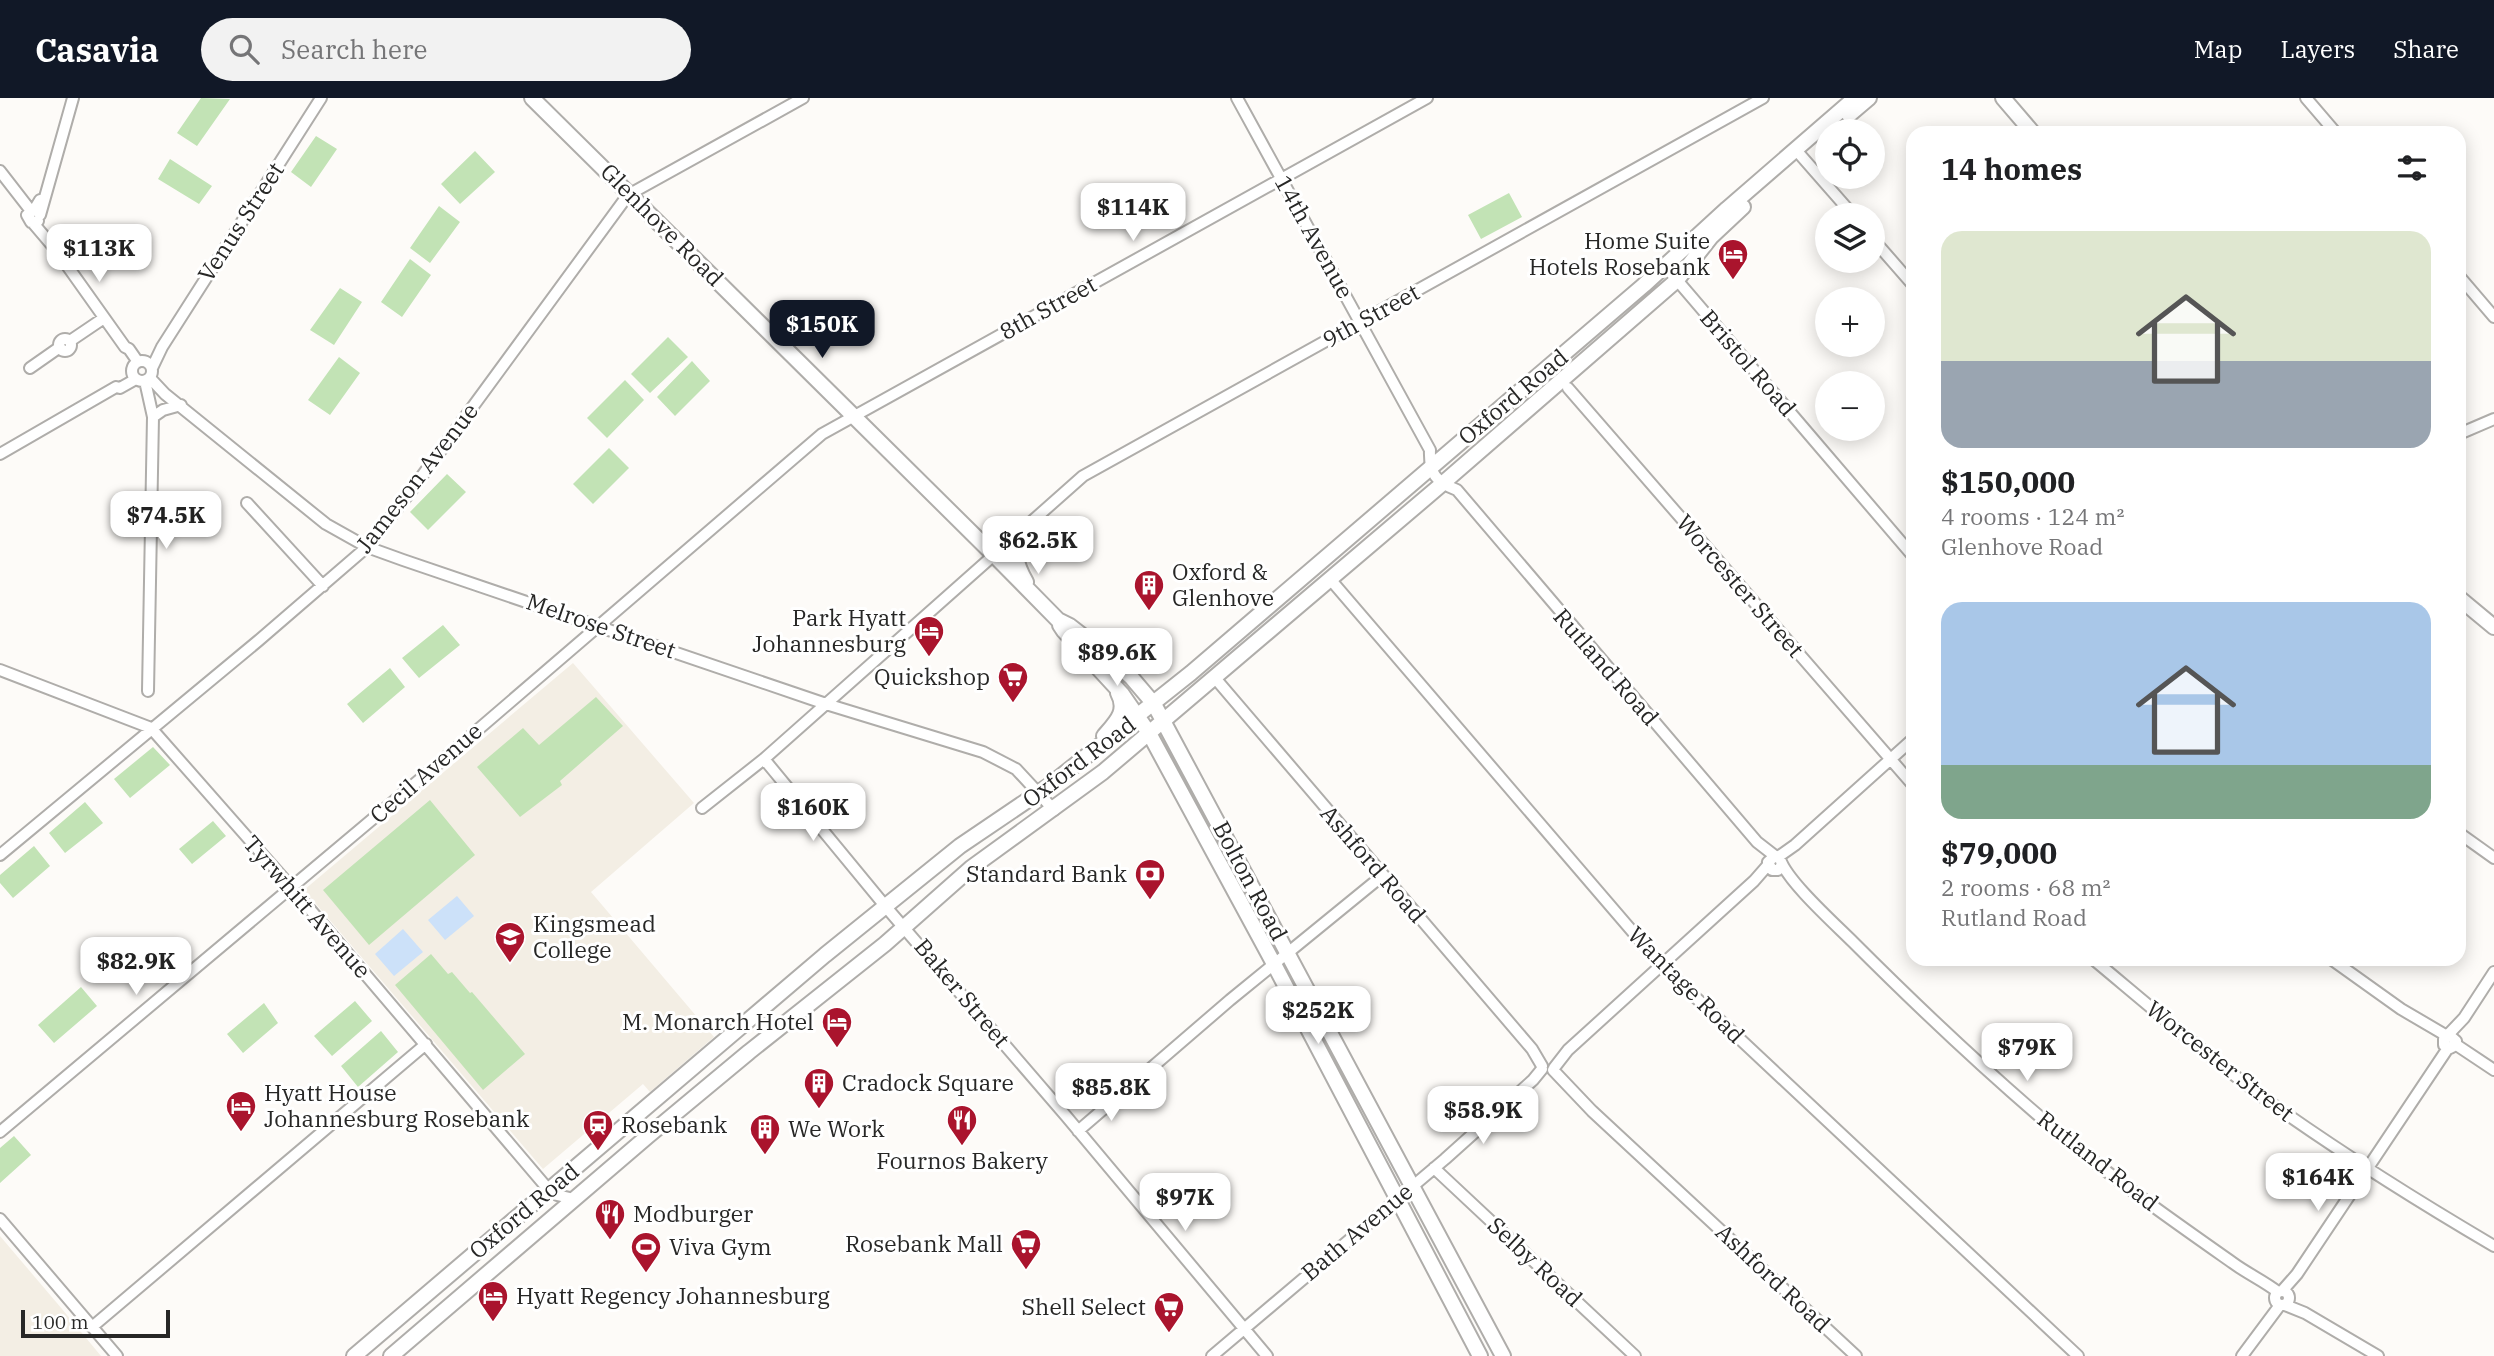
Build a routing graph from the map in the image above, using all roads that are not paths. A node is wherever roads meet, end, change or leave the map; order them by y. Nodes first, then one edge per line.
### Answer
1 (73, 98) edge
2 (321, 98) edge
3 (533, 98) edge
4 (803, 98) edge
5 (1237, 98) edge
6 (1427, 98) edge
7 (1763, 98) edge
8 (1855, 98) edge
9 (1870, 98) edge
10 (2003, 98) edge
11 (2306, 98) edge
12 (1845, 119) edge
13 (2027, 126) edge
14 (2330, 126) edge
15 (1815, 142) edge
16 (1799, 153) junction
17 (0, 171) edge
18 (1282, 179) junction
19 (628, 195) junction
20 (1843, 203) edge
21 (34, 216) junction
22 (1885, 253) edge
23 (1665, 266) junction
24 (1906, 277) edge
25 (1677, 279) junction
26 (2466, 284) edge
27 (2494, 317) edge
28 (104, 318) junction
29 (1360, 321) junction
30 (1555, 361) junction
31 (30, 368) dead end
32 (1543, 371) junction
33 (143, 372) junction
34 (1563, 382) junction
35 (181, 405) junction
36 (153, 414) junction
37 (853, 416) junction
38 (2494, 419) edge
39 (2466, 431) edge
40 (1437, 453) junction
41 (0, 454) edge
42 (1430, 467) junction
43 (1456, 472) junction
44 (1442, 484) junction
45 (1457, 490) junction
46 (247, 503) dead end
47 (1023, 528) junction
48 (367, 547) junction
49 (1906, 548) edge
50 (994, 555) junction
51 (1329, 579) junction
52 (323, 586) junction
53 (1037, 600) junction
54 (2466, 604) edge
55 (1058, 620) junction
56 (597, 625) junction
57 (2494, 627) edge
58 (0, 670) edge
59 (1102, 672) junction
60 (1215, 678) junction
61 (148, 691) dead end
62 (826, 704) junction
63 (1154, 704) junction
64 (1139, 716) junction
65 (1164, 719) junction
66 (152, 728) junction
67 (1149, 733) junction
68 (1906, 745) edge
69 (1088, 756) junction
70 (764, 759) junction
71 (1889, 760) junction
72 (1906, 778) edge
73 (1040, 792) junction
74 (702, 808) dead end
75 (1054, 810) junction
76 (2466, 838) edge
77 (0, 855) edge
78 (2494, 858) edge
79 (1775, 863) junction
80 (1382, 876) junction
81 (291, 887) junction
82 (886, 907) junction
83 (905, 926) junction
84 (1288, 953) junction
85 (1274, 964) junction
86 (1662, 966) junction
87 (2101, 966) edge
88 (2341, 966) edge
89 (2494, 972) edge
90 (2449, 1042) junction
91 (426, 1044) junction
92 (1548, 1068) junction
93 (2494, 1070) edge
94 (1078, 1130) junction
95 (0, 1132) edge
96 (1434, 1168) junction
97 (2366, 1169) junction
98 (1412, 1186) junction
99 (548, 1189) junction
100 (1396, 1198) junction
101 (574, 1199) junction
102 (0, 1219) edge
103 (2494, 1246) edge
104 (2281, 1298) junction
105 (92, 1327) junction
106 (1244, 1329) junction
107 (117, 1356) edge
108 (354, 1356) edge
109 (391, 1356) edge
110 (1212, 1356) edge
111 (1266, 1356) edge
112 (1480, 1356) edge
113 (1503, 1356) edge
114 (1635, 1356) edge
115 (1856, 1356) edge
116 (2078, 1356) edge
117 (2242, 1356) edge
118 (2378, 1356) edge

1 - 21 street
2 - 33 street, Venus Street
3 - 19 main road, Glenhove Road
4 - 19 street, Jameson Avenue
5 - 18 street, 14th Avenue
6 - 18 street, 8th Street
7 - 29 street, 9th Street
8 - 16 main road, Oxford Road
9 - 12 main road, Oxford Road
10 - 13 main road
11 - 14 street
15 - 16 main road, Oxford Road
16 - 20 street
16 - 23 main road, Oxford Road
16 - 25 main road, Oxford Road
17 - 21 street, Melrose Street
18 - 29 street, 14th Avenue
18 - 37 street, 8th Street
19 - 37 main road, Glenhove Road
19 - 48 street, Jameson Avenue
21 - 28 street, Melrose Street
22 - 24 street
23 - 25 street, Bristol Road
23 - 30 main road, Oxford Road
25 - 34 main road, Oxford Road
25 - 49 street, Bristol Road
26 - 27 street
28 - 31 street
28 - 33 street, Melrose Street
29 - 40 street, 14th Avenue
29 - 47 street, 9th Street
30 - 32 main road, Oxford Road
30 - 34 street
32 - 34 street
32 - 40 main road, Oxford Road
33 - 35 street, Melrose Street
33 - 36 street
33 - 41 street, Venus Street
34 - 43 main road, Oxford Road
34 - 71 street, Worcester Street
35 - 36 street
35 - 48 street, Melrose Street
36 - 61 street
37 - 50 main road, Glenhove Road
37 - 56 street, Cecil Avenue
38 - 39 street
40 - 42 main road, Oxford Road
40 - 43 street, 14th Avenue
42 - 44 street
42 - 63 main road, Oxford Road
43 - 44 main road, Oxford Road
43 - 45 street
44 - 45 street
44 - 51 main road, Oxford Road
45 - 79 street, Rutland Road
46 - 52 street
47 - 50 street, 9th Street
47 - 53 main road
48 - 52 street, Jameson Avenue
48 - 56 street, Melrose Street
50 - 53 main road, Glenhove Road
50 - 62 street, 9th Street
51 - 60 main road, Oxford Road
51 - 86 street, Wantage Road
52 - 66 street, Jameson Avenue
53 - 55 main road, Glenhove Road
54 - 57 main road
55 - 59 main road, Glenhove Road
55 - 63 main road, Glenhove Road
56 - 62 street, Melrose Street
56 - 81 street, Cecil Avenue
58 - 66 street, Tyrwhitt Avenue
59 - 64 main road, Glenhove Road
59 - 69 main road
60 - 65 main road, Oxford Road
60 - 80 street, Ashford Road
62 - 70 street, 9th Street
62 - 73 street, Melrose Street
63 - 64 main road, Oxford Road
63 - 65 main road, Bolton Road
64 - 67 main road, Bolton Road
64 - 69 main road, Oxford Road
65 - 67 main road, Oxford Road
65 - 84 main road, Bolton Road
66 - 77 street, Jameson Avenue
66 - 81 street, Tyrwhitt Avenue
67 - 75 main road, Oxford Road
67 - 85 main road, Bolton Road
68 - 71 street, Bath Avenue
69 - 73 main road, Oxford Road
70 - 74 street, 9th Street
70 - 82 street, Baker Street
71 - 72 street, Worcester Street
71 - 79 street, Bath Avenue
73 - 75 street, Melrose Street
73 - 82 main road, Oxford Road
75 - 83 main road, Oxford Road
76 - 78 street
79 - 86 street, Bath Avenue
79 - 104 street, Rutland Road
80 - 84 street
80 - 92 street, Ashford Road
81 - 91 street, Tyrwhitt Avenue
81 - 95 street, Cecil Avenue
82 - 83 street, Baker Street
82 - 99 main road, Oxford Road
83 - 94 street, Baker Street
83 - 101 main road, Oxford Road
84 - 85 street
84 - 98 main road, Bolton Road
85 - 94 street
85 - 100 main road, Bolton Road
86 - 92 street, Bath Avenue
86 - 116 street, Wantage Road
87 - 97 street, Worcester Street
88 - 90 street
89 - 90 street
90 - 93 street
90 - 97 street
91 - 99 street, Tyrwhitt Avenue
91 - 105 street
92 - 96 street, Bath Avenue
92 - 115 street, Ashford Road
94 - 106 street, Baker Street
96 - 98 street, Bath Avenue
96 - 114 street, Selby Road
97 - 103 street, Worcester Street
97 - 104 street
98 - 100 street, Bath Avenue
98 - 113 main road, Bolton Road
99 - 101 street, Tyrwhitt Avenue
99 - 108 main road, Oxford Road
100 - 106 street, Bath Avenue
100 - 112 main road, Bolton Road
101 - 109 main road, Oxford Road
102 - 105 street
104 - 117 street
104 - 118 street, Rutland Road
105 - 107 street
106 - 110 street, Bath Avenue
106 - 111 street, Baker Street

